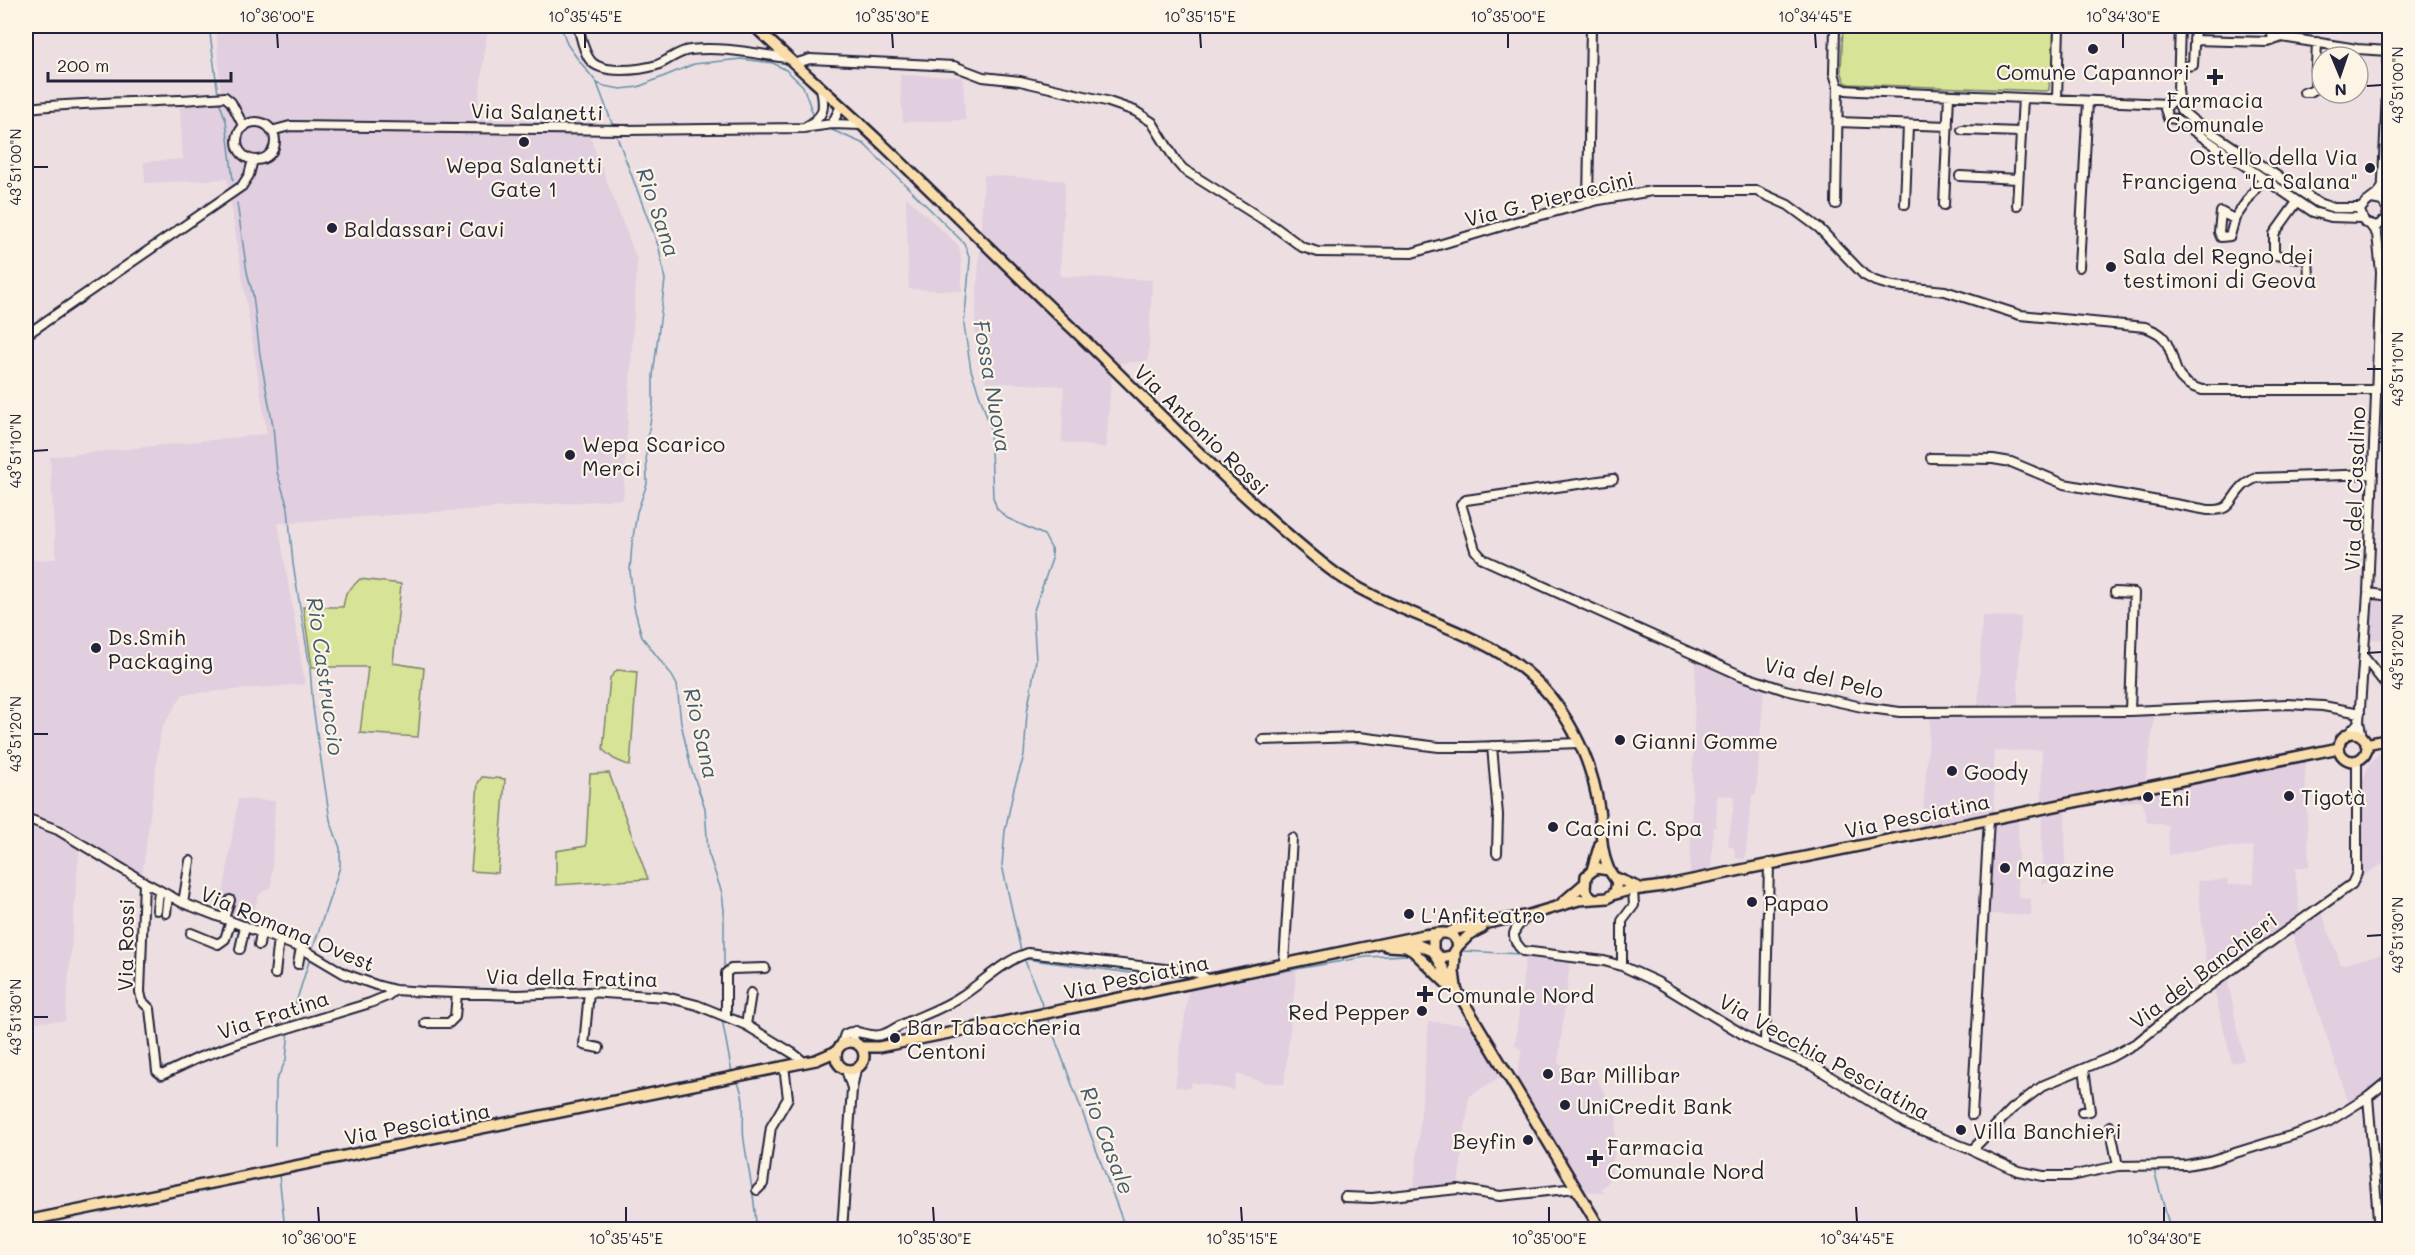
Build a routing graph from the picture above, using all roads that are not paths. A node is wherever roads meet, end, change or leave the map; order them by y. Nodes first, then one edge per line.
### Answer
1 (578, 26) edge
2 (754, 26) edge
3 (1591, 26) edge
4 (1835, 26) edge
5 (2059, 26) edge
6 (2180, 26) edge
7 (2195, 26) edge
8 (2273, 26) edge
9 (2390, 27) edge
10 (2194, 40) junction
11 (2272, 41) junction
12 (2317, 42) junction
13 (2389, 51) edge
14 (791, 61) junction
15 (2179, 67) junction
16 (1838, 86) junction
17 (821, 88) junction
18 (2178, 90) junction
19 (2304, 92) dead end
20 (1949, 94) junction
21 (2023, 98) junction
22 (2056, 99) junction
23 (2088, 101) junction
24 (2169, 104) junction
25 (2149, 105) junction
26 (841, 106) junction
27 (26, 108) edge
28 (2181, 108) junction
29 (822, 114) junction
30 (2165, 114) junction
31 (2176, 119) junction
32 (1838, 122) junction
33 (832, 124) junction
34 (862, 125) junction
35 (1908, 125) junction
36 (1948, 126) junction
37 (244, 127) junction
38 (803, 128) junction
39 (1962, 130) dead end
40 (272, 131) junction
41 (2020, 132) junction
42 (253, 160) junction
43 (1960, 176) dead end
44 (2263, 178) junction
45 (2018, 179) junction
46 (2384, 185) junction
47 (2372, 199) junction
48 (2382, 201) junction
49 (2297, 202) junction
50 (1588, 203) junction
51 (2318, 203) junction
52 (1836, 204) dead end
53 (1905, 204) dead end
54 (1944, 205) dead end
55 (2017, 205) dead end
56 (2361, 208) junction
57 (2389, 209) edge
58 (2313, 212) junction
59 (2361, 218) junction
60 (2234, 219) dead end
61 (2388, 219) edge
62 (2376, 226) junction
63 (2079, 267) dead end
64 (2309, 276) dead end
65 (26, 335) edge
66 (2376, 390) junction
67 (1931, 458) dead end
68 (2373, 474) junction
69 (1613, 479) dead end
70 (2115, 591) dead end
71 (2368, 594) junction
72 (2390, 596) edge
73 (2364, 657) junction
74 (2390, 690) edge
75 (2130, 711) junction
76 (2360, 718) junction
77 (2349, 734) junction
78 (2390, 739) edge
79 (1263, 740) dead end
80 (2364, 740) junction
81 (1579, 742) junction
82 (1492, 747) junction
83 (2339, 748) junction
84 (2357, 760) junction
85 (26, 818) edge
86 (1989, 819) junction
87 (1292, 838) dead end
88 (1600, 841) junction
89 (1497, 853) dead end
90 (190, 861) dead end
91 (1769, 863) junction
92 (1592, 870) junction
93 (1609, 870) junction
94 (1616, 878) junction
95 (144, 882) junction
96 (1584, 884) junction
97 (1644, 890) junction
98 (159, 891) junction
99 (1633, 891) junction
100 (168, 895) junction
101 (1612, 896) junction
102 (1592, 898) junction
103 (230, 900) dead end
104 (183, 903) junction
105 (1560, 905) junction
106 (157, 910) dead end
107 (166, 913) dead end
108 (1529, 915) junction
109 (228, 920) junction
110 (1487, 925) junction
111 (244, 926) junction
112 (261, 932) junction
113 (192, 933) dead end
114 (1449, 933) junction
115 (1438, 934) junction
116 (279, 938) junction
117 (1401, 940) junction
118 (259, 945) dead end
119 (1365, 947) junction
120 (300, 948) junction
121 (240, 949) dead end
122 (1456, 950) junction
123 (1433, 951) junction
124 (1284, 963) junction
125 (298, 964) dead end
126 (1622, 966) junction
127 (765, 968) dead end
128 (275, 974) dead end
129 (1207, 980) junction
130 (395, 990) junction
131 (589, 992) junction
132 (457, 993) junction
133 (751, 993) dead end
134 (1459, 995) junction
135 (722, 1014) junction
136 (425, 1023) dead end
137 (746, 1025) junction
138 (856, 1031) junction
139 (1765, 1045) junction
140 (599, 1048) dead end
141 (839, 1049) junction
142 (860, 1049) junction
143 (816, 1060) junction
144 (804, 1062) junction
145 (784, 1066) junction
146 (842, 1067) junction
147 (2084, 1068) junction
148 (856, 1069) junction
149 (162, 1075) joint
150 (2390, 1079) edge
151 (852, 1089) junction
152 (2368, 1097) junction
153 (2082, 1112) dead end
154 (1972, 1115) dead end
155 (2110, 1126) dead end
156 (1972, 1150) junction
157 (2118, 1166) junction
158 (1576, 1188) junction
159 (757, 1190) dead end
160 (1345, 1197) dead end
161 (26, 1221) edge
162 (842, 1230) edge
163 (1601, 1230) edge
164 (2379, 1230) edge

1 - 14 street, Via G. Pieraccini
2 - 14 main road, Via Antonio Rossi
3 - 50 street
4 - 16 street
5 - 22 street
6 - 15 street
7 - 10 street
8 - 11 street
9 - 13 street
10 - 11 street
10 - 15 street
11 - 12 street
12 - 13 street
12 - 19 street
13 - 46 street
14 - 17 main road, Via Antonio Rossi
14 - 50 street, Via G. Pieraccini
15 - 18 street
16 - 20 street
16 - 32 street
17 - 26 main road, Via Antonio Rossi
17 - 29 street
18 - 24 street
18 - 28 street
20 - 21 street
20 - 36 street
21 - 22 street
21 - 41 street
22 - 23 street
23 - 25 street
23 - 63 street
24 - 25 street
24 - 28 street
24 - 30 street
25 - 30 street
26 - 29 street
26 - 33 street
26 - 34 main road, Via Antonio Rossi
27 - 37 street
28 - 31 street
28 - 51 street
29 - 38 street
30 - 31 street
31 - 44 street
32 - 35 street
32 - 52 street
33 - 34 street, Via Salanetti
33 - 38 street, Via Salanetti
34 - 81 main road, Via Antonio Rossi
35 - 36 street
35 - 53 street
36 - 54 street
37 - 40 street
37 - 42 street
38 - 40 street, Via Salanetti
39 - 41 street
40 - 42 street
41 - 45 street
42 - 65 street
43 - 45 street
44 - 49 street
44 - 60 street
45 - 55 street
46 - 47 street
46 - 48 street
47 - 48 street
47 - 56 street
48 - 57 street
49 - 58 street
49 - 64 street
50 - 66 street, Via G. Pieraccini
51 - 56 street
51 - 58 street
56 - 59 street
57 - 61 street
58 - 59 street
59 - 62 street
61 - 62 street
62 - 66 street, Via del Casalino
66 - 68 street, Via del Casalino
67 - 68 street
68 - 71 street, Via del Casalino
69 - 75 street, Via del Pelo
70 - 75 street
71 - 72 street
71 - 73 street, Via del Casalino
73 - 74 street
73 - 76 street, Via del Casalino
75 - 76 street, Via del Pelo
76 - 77 street
76 - 80 street, Via del Casalino
77 - 80 main road
77 - 83 main road
78 - 80 main road
79 - 82 street
80 - 84 main road
81 - 82 street
81 - 88 main road, Via Antonio Rossi
82 - 89 street
83 - 84 main road
83 - 86 main road, Via Pesciatina
84 - 147 street, Via dei Banchieri
85 - 95 street, Via Romana Ovest
86 - 91 main road, Via Pesciatina
86 - 154 street
87 - 124 street
88 - 92 main road, Via Pesciatina
88 - 93 main road
90 - 104 street
91 - 97 main road, Via Pesciatina
91 - 139 street
92 - 93 main road
92 - 96 main road, Via Pesciatina
93 - 94 main road
94 - 97 main road
94 - 101 main road
95 - 98 street, Via Romana Ovest
95 - 149 street, Via Rossi
96 - 102 main road
96 - 105 main road, Via Pesciatina
97 - 99 main road, Via Pesciatina
98 - 100 street, Via Romana Ovest
98 - 106 street
99 - 101 main road, Via Pesciatina
99 - 126 street
100 - 104 street, Via Romana Ovest
100 - 107 street, Via Romana Ovest
101 - 102 main road, Via Pesciatina
102 - 105 main road, Via Pesciatina
103 - 109 street
104 - 109 street, Via Romana Ovest
105 - 108 main road, Via Pesciatina
108 - 110 main road, Via Pesciatina
108 - 126 street, Via Vecchia Pesciatina
109 - 111 street, Via Romana Ovest
109 - 113 street
110 - 114 main road, Via Pesciatina
110 - 122 main road, Via Pesciatina
111 - 112 street, Via Romana Ovest
111 - 121 street
112 - 116 street, Via Romana Ovest
112 - 118 street
114 - 115 main road, Via Pesciatina
114 - 122 main road
115 - 117 main road, Via Pesciatina
115 - 123 main road
116 - 120 street, Via Romana Ovest
116 - 128 street
117 - 119 main road, Via Pesciatina
117 - 123 main road, Via Pesciatina
119 - 124 main road, Via Pesciatina
119 - 134 main road
120 - 125 street
120 - 130 street, Via Romana Ovest
122 - 123 main road, Via Pesciatina
122 - 134 main road
123 - 134 main road
124 - 129 main road, Via Pesciatina
126 - 139 street, Via Vecchia Pesciatina
127 - 135 street
129 - 138 street
129 - 142 main road, Via Pesciatina
130 - 132 street, Via della Fratina
130 - 149 street, Via Fratina
131 - 132 street, Via della Fratina
131 - 135 street, Via della Fratina
131 - 140 street
132 - 136 street
133 - 137 street
134 - 158 main road
135 - 137 street, Via della Fratina
137 - 144 street, Via della Fratina
138 - 141 street
138 - 142 street
139 - 156 street, Via Vecchia Pesciatina
141 - 142 main road, Via Pesciatina
141 - 143 main road, Via Pesciatina
141 - 146 main road
142 - 148 main road, Via Pesciatina
143 - 144 main road, Via Pesciatina
143 - 146 main road, Via Pesciatina
144 - 145 main road, Via Pesciatina
145 - 159 street
145 - 161 main road, Via Pesciatina
146 - 148 main road, Via Pesciatina
146 - 151 street
147 - 153 street
147 - 156 street, Via dei Banchieri
148 - 151 street
150 - 152 street, Via Vecchia Pesciatina
151 - 162 street
152 - 157 street, Via Vecchia Pesciatina
152 - 164 street
155 - 157 street
156 - 157 street, Via Vecchia Pesciatina
158 - 160 street
158 - 163 main road

